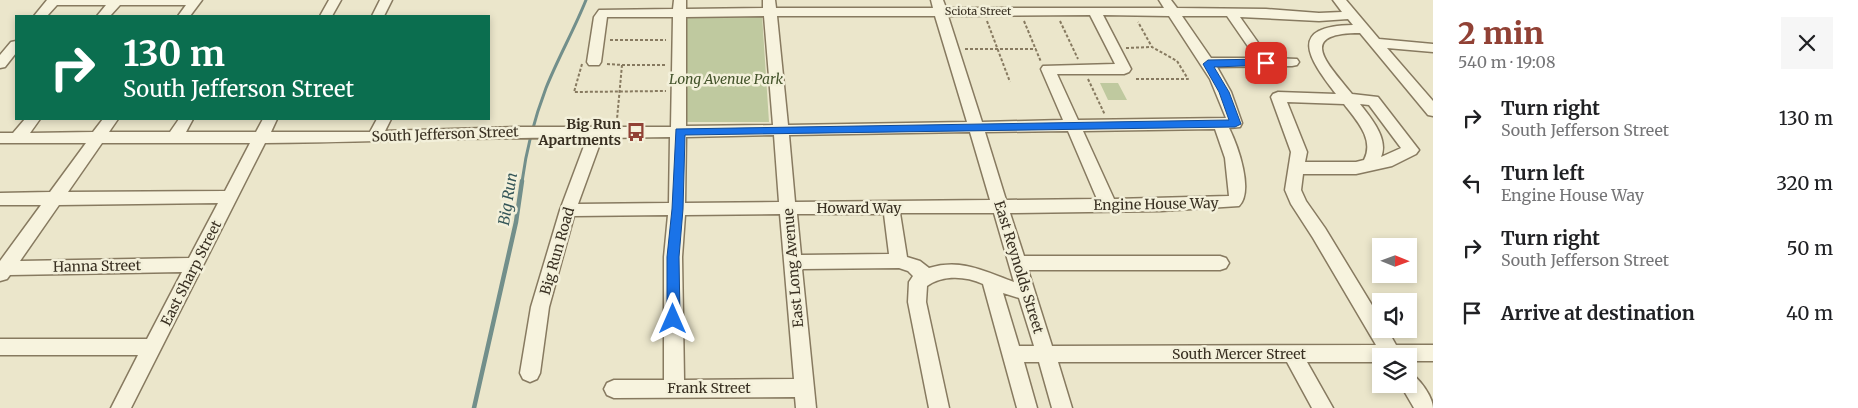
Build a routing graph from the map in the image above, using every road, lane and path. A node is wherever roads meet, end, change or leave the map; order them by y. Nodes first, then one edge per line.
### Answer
1 (54, 0) edge
2 (116, 0) edge
3 (195, 0) edge
4 (335, 0) edge
5 (386, 0) edge
6 (1339, 0) edge
7 (1056, 5) edge
8 (680, 6) edge
9 (770, 6) edge
10 (939, 6) edge
11 (1169, 6) edge
12 (1094, 11) junction
13 (1232, 14) junction
14 (41, 15) edge
15 (104, 15) edge
16 (185, 15) edge
17 (327, 15) edge
18 (378, 15) edge
19 (1352, 15) junction
20 (1135, 16) dead end
21 (986, 17) dead end
22 (1022, 17) dead end
23 (1363, 29) junction
24 (611, 33) dead end
25 (673, 40) dead end
26 (1375, 43) junction
27 (15, 47) edge
28 (1152, 47) junction
29 (1036, 48) junction
30 (1119, 48) dead end
31 (1433, 48) edge
32 (961, 49) dead end
33 (998, 49) junction
34 (608, 56) dead end
35 (7, 61) edge
36 (1292, 62) dead end
37 (592, 63) joint
38 (1266, 63) junction
39 (1208, 64) junction
40 (622, 65) junction
41 (672, 65) dead end
42 (1048, 69) junction
43 (1136, 78) dead end
44 (1010, 82) dead end
45 (671, 91) dead end
46 (619, 92) junction
47 (1346, 98) junction
48 (1433, 111) edge
49 (616, 119) dead end
50 (32, 120) edge
51 (110, 120) edge
52 (185, 120) edge
53 (270, 120) edge
54 (384, 120) edge
55 (1220, 124) junction
56 (976, 126) junction
57 (1072, 126) junction
58 (782, 129) junction
59 (680, 131) junction
60 (517, 132) joint
61 (596, 133) junction
62 (175, 137) junction
63 (261, 137) junction
64 (375, 137) junction
65 (0, 138) edge
66 (18, 138) junction
67 (97, 138) junction
68 (1370, 164) junction
69 (1296, 168) junction
70 (230, 197) junction
71 (54, 198) junction
72 (0, 199) edge
73 (1000, 206) junction
74 (1108, 206) junction
75 (788, 207) junction
76 (891, 208) junction
77 (678, 209) junction
78 (568, 210) junction
79 (793, 262) junction
80 (899, 262) junction
81 (1018, 263) junction
82 (1220, 263) dead end
83 (195, 265) junction
84 (2, 270) edge
85 (926, 276) junction
86 (990, 280) junction
87 (1026, 291) junction
88 (0, 347) edge
89 (152, 347) junction
90 (1388, 348) edge
91 (1012, 354) junction
92 (1293, 354) junction
93 (1417, 354) edge
94 (1433, 354) edge
95 (1046, 355) junction
96 (1372, 355) edge
97 (530, 373) dead end
98 (804, 388) junction
99 (614, 389) dead end
100 (674, 389) junction
101 (1416, 393) edge
102 (121, 408) edge
103 (806, 408) edge
104 (939, 408) edge
105 (1027, 408) edge
106 (1062, 408) edge
107 (1323, 408) edge
108 (1426, 408) edge

1 - 2 street
1 - 14 street
2 - 3 street
2 - 15 street
3 - 16 street
4 - 17 street
5 - 18 street
6 - 19 street
7 - 10 street, Sciota Street
7 - 12 street, Sciota Street
8 - 9 street, Sciota Street
8 - 37 street, Sciota Street
8 - 59 street
9 - 10 street, Sciota Street
9 - 58 street, East Long Avenue
10 - 56 street, East Reynolds Street
11 - 12 street, Sciota Street
11 - 13 street, Sciota Street
11 - 39 street
12 - 42 street
13 - 19 street, Sciota Street
13 - 38 street
19 - 23 street
20 - 28 path
21 - 33 path
22 - 29 path
23 - 26 street
23 - 47 street
24 - 25 path
26 - 31 street
26 - 48 street
27 - 35 street
28 - 30 path
28 - 43 path
29 - 33 path
29 - 42 path
32 - 33 path
33 - 44 path
34 - 40 path
36 - 38 street
37 - 46 path
38 - 39 street
39 - 55 street
40 - 41 path
40 - 46 path
42 - 57 street
45 - 46 path
46 - 49 path
47 - 68 street
47 - 68 street
47 - 69 street
50 - 66 street
51 - 67 street
52 - 62 street
53 - 63 street, East Sharp Street
54 - 64 street
55 - 57 street, South Jefferson Street
55 - 74 street, Engine House Way
56 - 57 street, South Jefferson Street
56 - 58 street, South Jefferson Street
56 - 73 street, East Reynolds Street
57 - 74 street
58 - 59 street, South Jefferson Street
58 - 75 street, East Long Avenue
59 - 61 street, South Jefferson Street
59 - 77 street
60 - 61 street, South Jefferson Street
60 - 64 street, South Jefferson Street
61 - 78 street, Big Run Road
62 - 63 street, South Jefferson Street
62 - 67 street, South Jefferson Street
63 - 64 street, South Jefferson Street
63 - 70 street, East Sharp Street
65 - 66 street, South Jefferson Street
66 - 67 street, South Jefferson Street
67 - 71 street
68 - 69 street
69 - 90 street
70 - 71 street
70 - 83 street, East Sharp Street
71 - 72 street
71 - 84 street
73 - 74 street, Engine House Way
73 - 76 street, Howard Way
73 - 81 street, East Reynolds Street
75 - 76 street, Howard Way
75 - 77 street, Howard Way
75 - 79 street, East Long Avenue
76 - 80 street
77 - 78 street, Howard Way
77 - 100 street
78 - 97 street, Big Run Road
79 - 80 street
79 - 98 street, East Long Avenue
80 - 85 street
81 - 82 street
81 - 87 street, East Reynolds Street
83 - 84 street, Hanna Street
83 - 89 street, East Sharp Street
85 - 86 street
85 - 104 street
86 - 87 street
86 - 91 street
87 - 95 street, East Reynolds Street
88 - 89 street
89 - 102 street, East Sharp Street
91 - 95 street, South Mercer Street
91 - 105 street
92 - 95 street, South Mercer Street
92 - 96 street, South Mercer Street
92 - 107 street
93 - 94 street, South Mercer Street
95 - 106 street, East Reynolds Street
98 - 100 street, Frank Street
98 - 103 street, East Long Avenue
99 - 100 street, Frank Street
101 - 108 street

